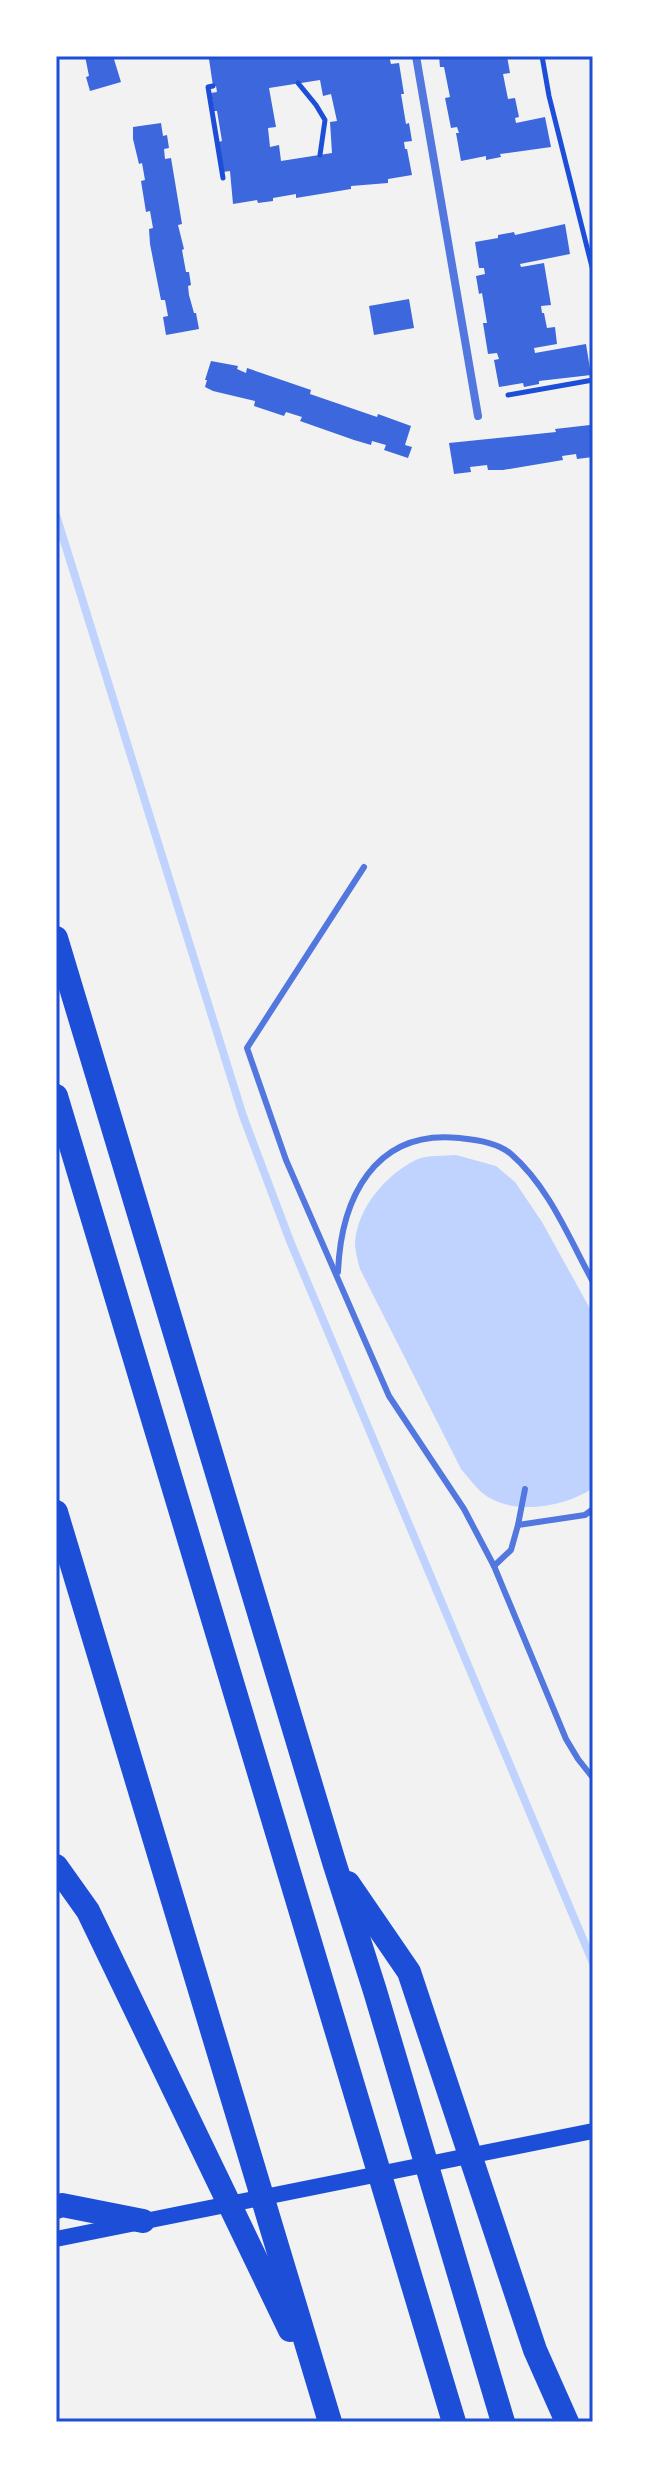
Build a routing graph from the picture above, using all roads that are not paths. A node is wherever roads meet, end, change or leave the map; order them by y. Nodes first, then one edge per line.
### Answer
1 (416, 56) edge
2 (478, 416) dead end
3 (364, 867) dead end
4 (56, 938) edge
5 (56, 1096) edge
6 (337, 1276) junction
7 (593, 1282) edge
8 (525, 1489) dead end
9 (593, 1509) edge
10 (56, 1512) edge
11 (518, 1525) junction
12 (494, 1566) junction
13 (593, 1778) edge
14 (334, 1862) junction
15 (56, 1866) edge
16 (593, 2131) edge
17 (56, 2207) edge
18 (151, 2219) junction
19 (56, 2239) edge
20 (327, 2411) edge
21 (454, 2422) edge
22 (503, 2422) edge
23 (567, 2422) edge

1 - 2 street
3 - 6 lane
4 - 14 highway
5 - 21 highway
6 - 7 lane
6 - 12 lane
8 - 11 lane
9 - 11 lane
10 - 20 highway
11 - 12 lane
12 - 13 lane
14 - 22 highway
14 - 23 highway
15 - 20 highway
16 - 18 main road
17 - 18 highway
18 - 19 main road

